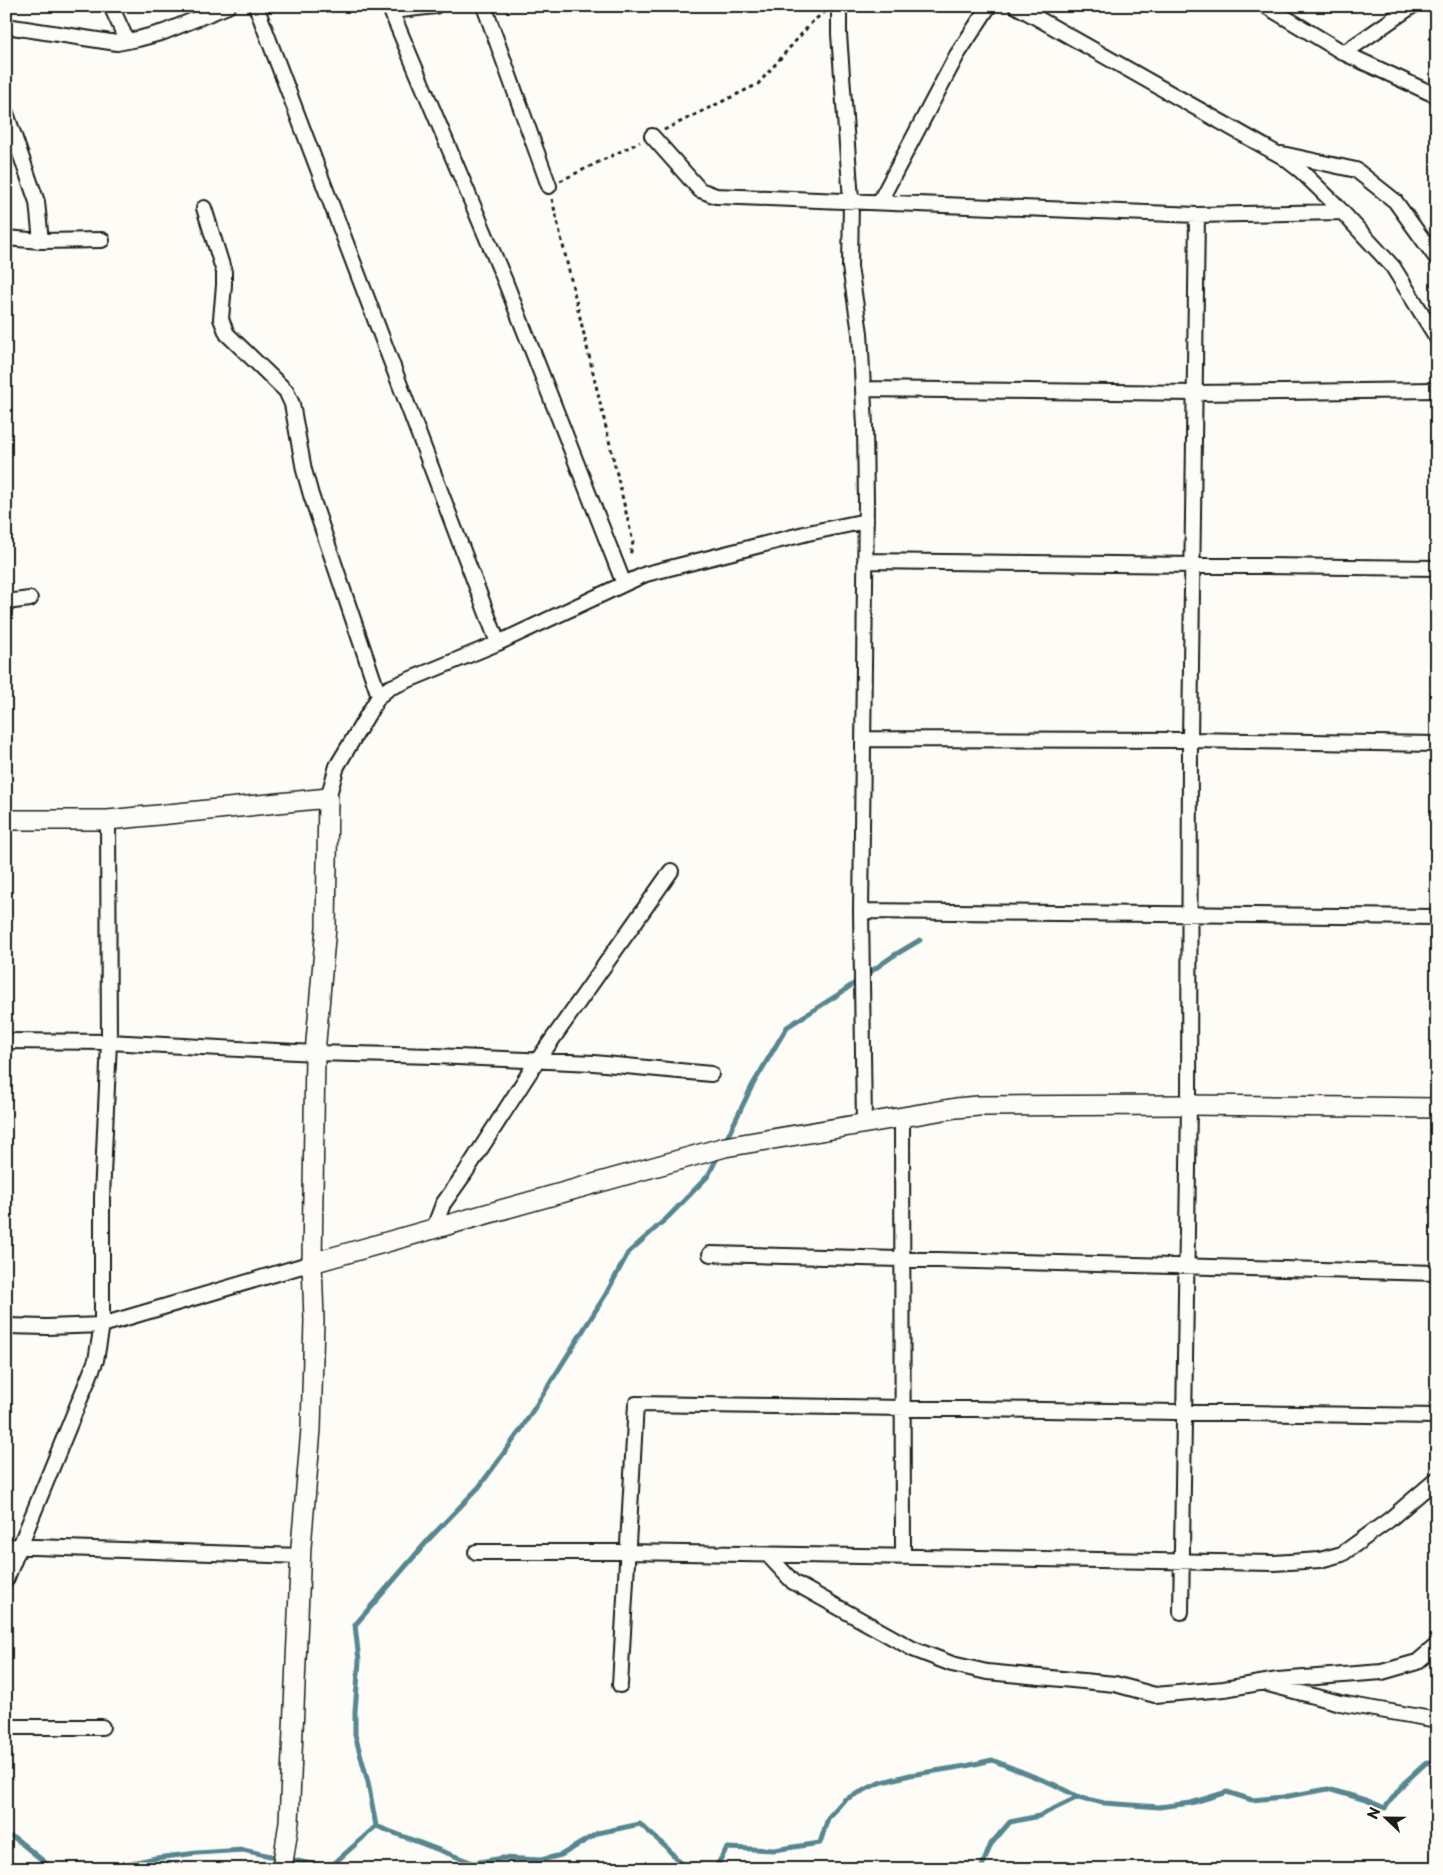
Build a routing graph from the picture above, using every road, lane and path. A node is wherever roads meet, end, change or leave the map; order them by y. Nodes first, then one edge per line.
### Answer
1 (112, 6) edge
2 (228, 6) edge
3 (256, 6) edge
4 (434, 6) edge
5 (484, 6) edge
6 (989, 6) edge
7 (1016, 6) edge
8 (1266, 6) edge
9 (1412, 6) edge
10 (390, 9) edge
11 (833, 9) edge
12 (6, 26) edge
13 (127, 41) junction
14 (1344, 53) junction
15 (1437, 96) edge
16 (6, 113) edge
17 (652, 136) junction
18 (1272, 151) junction
19 (549, 186) junction
20 (851, 200) junction
21 (880, 201) junction
22 (204, 208) dead end
23 (1342, 212) junction
24 (1198, 215) junction
25 (6, 238) edge
26 (102, 240) dead end
27 (41, 241) junction
28 (1437, 259) edge
29 (1437, 338) edge
30 (863, 389) junction
31 (1437, 390) edge
32 (1195, 393) junction
33 (866, 521) junction
34 (865, 561) junction
35 (1192, 565) junction
36 (1437, 568) edge
37 (624, 584) junction
38 (30, 599) dead end
39 (6, 602) edge
40 (498, 642) junction
41 (379, 696) junction
42 (863, 739) junction
43 (1190, 740) junction
44 (1437, 744) edge
45 (328, 798) junction
46 (6, 820) edge
47 (108, 820) junction
48 (671, 871) dead end
49 (861, 911) junction
50 (1189, 915) junction
51 (1437, 917) edge
52 (6, 1040) edge
53 (109, 1042) junction
54 (315, 1054) junction
55 (537, 1061) junction
56 (711, 1074) dead end
57 (1189, 1105) junction
58 (1437, 1108) edge
59 (902, 1117) junction
60 (864, 1123) junction
61 (434, 1228) junction
62 (710, 1254) dead end
63 (902, 1259) junction
64 (312, 1263) junction
65 (1185, 1266) junction
66 (1437, 1273) edge
67 (102, 1325) junction
68 (6, 1326) edge
69 (902, 1409) junction
70 (1183, 1412) junction
71 (1437, 1416) edge
72 (1437, 1479) edge
73 (13, 1546) edge
74 (476, 1552) dead end
75 (626, 1552) junction
76 (768, 1555) junction
77 (301, 1556) junction
78 (903, 1557) junction
79 (1181, 1562) junction
80 (6, 1580) edge
81 (1181, 1612) dead end
82 (1437, 1644) edge
83 (1262, 1682) junction
84 (620, 1685) dead end
85 (1437, 1720) edge
86 (102, 1727) dead end
87 (6, 1728) edge
88 (282, 1869) edge

1 - 13 street
2 - 13 street
3 - 40 street
4 - 10 street
5 - 19 street
6 - 21 street
7 - 18 street
8 - 14 street
9 - 14 street
10 - 37 street
11 - 17 path
11 - 20 street
12 - 13 street
14 - 15 street
16 - 27 street
17 - 19 path
17 - 20 street
18 - 23 street
18 - 28 street
19 - 37 path
20 - 21 street
20 - 30 street
21 - 24 street
22 - 41 street
23 - 24 street
23 - 29 street
24 - 32 street
25 - 27 street
26 - 27 street
30 - 32 street
30 - 33 street
31 - 32 street
32 - 35 street
33 - 34 street
33 - 37 street
34 - 35 street
34 - 42 street
35 - 36 street
35 - 43 street
37 - 40 street
38 - 39 street
40 - 41 street
41 - 45 street
42 - 43 street
42 - 49 street
43 - 44 street
43 - 50 street
45 - 47 street
45 - 54 street
46 - 47 street
47 - 53 street
48 - 55 street
49 - 50 street
49 - 60 street
50 - 51 street
50 - 57 street
52 - 53 street
53 - 54 street
53 - 67 street
54 - 55 street
54 - 64 street
55 - 56 street
55 - 61 street
57 - 58 street
57 - 59 street
57 - 65 street
59 - 60 street
59 - 63 street
60 - 61 street
61 - 64 street
62 - 63 street
63 - 65 street
63 - 69 street
64 - 67 street
64 - 77 street
65 - 66 street
65 - 70 street
67 - 68 street
67 - 73 street
69 - 70 street
69 - 75 street
69 - 78 street
70 - 71 street
70 - 79 street
72 - 79 street
73 - 77 street
73 - 80 street
74 - 75 street
75 - 76 street
75 - 84 street
76 - 78 street
76 - 83 street
77 - 88 street
78 - 79 street
79 - 81 street
82 - 83 street
83 - 85 street
86 - 87 street

